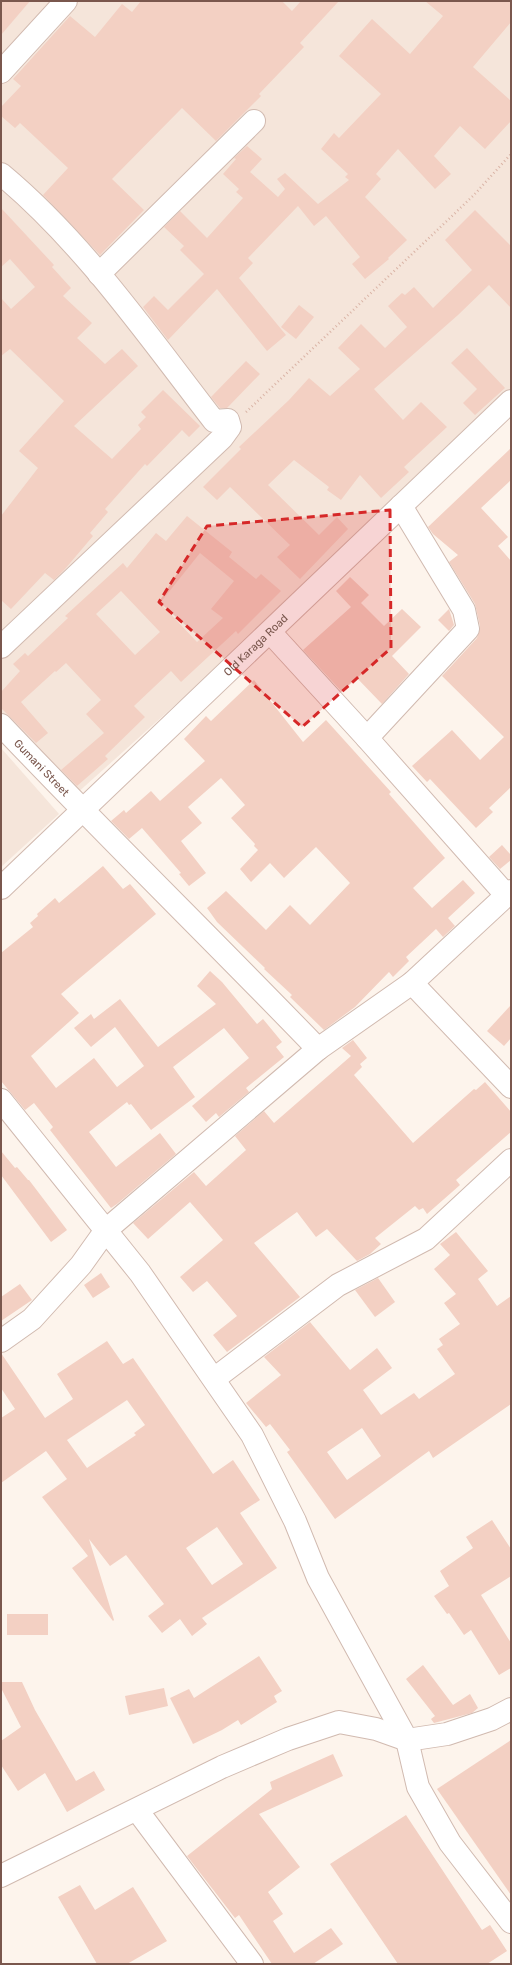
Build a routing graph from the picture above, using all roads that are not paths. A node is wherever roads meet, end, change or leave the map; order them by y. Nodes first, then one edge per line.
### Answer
1 (66, 1) edge
2 (1, 72) edge
3 (254, 121) dead end
4 (1, 174) edge
5 (99, 274) junction
6 (511, 401) edge
7 (401, 506) junction
8 (270, 632) junction
9 (1, 647) edge
10 (1, 725) edge
11 (367, 738) junction
12 (83, 812) junction
13 (1, 888) edge
14 (509, 893) edge
15 (412, 983) junction
16 (318, 1049) junction
17 (511, 1087) edge
18 (1, 1100) edge
19 (511, 1160) edge
20 (106, 1230) junction
21 (1, 1341) edge
22 (214, 1379) junction
23 (511, 1709) edge
24 (408, 1740) junction
25 (137, 1810) junction
26 (1, 1876) edge
27 (511, 1922) edge
28 (252, 1964) edge

1 - 2 street
3 - 5 street
4 - 5 street
5 - 9 street
6 - 7 street, Old Karaga Road
7 - 8 street, Old Karaga Road
7 - 11 street
8 - 11 street
8 - 12 street, Old Karaga Road
10 - 12 street, Gumani Street
11 - 14 street
12 - 13 street, Old Karaga Road
12 - 16 street, Gumani Street
14 - 15 street
15 - 16 street
15 - 17 street
16 - 20 street
18 - 20 street
19 - 22 street
20 - 21 street
20 - 22 street
22 - 24 street
23 - 24 street
24 - 25 street
24 - 27 street
25 - 26 street
25 - 28 street

